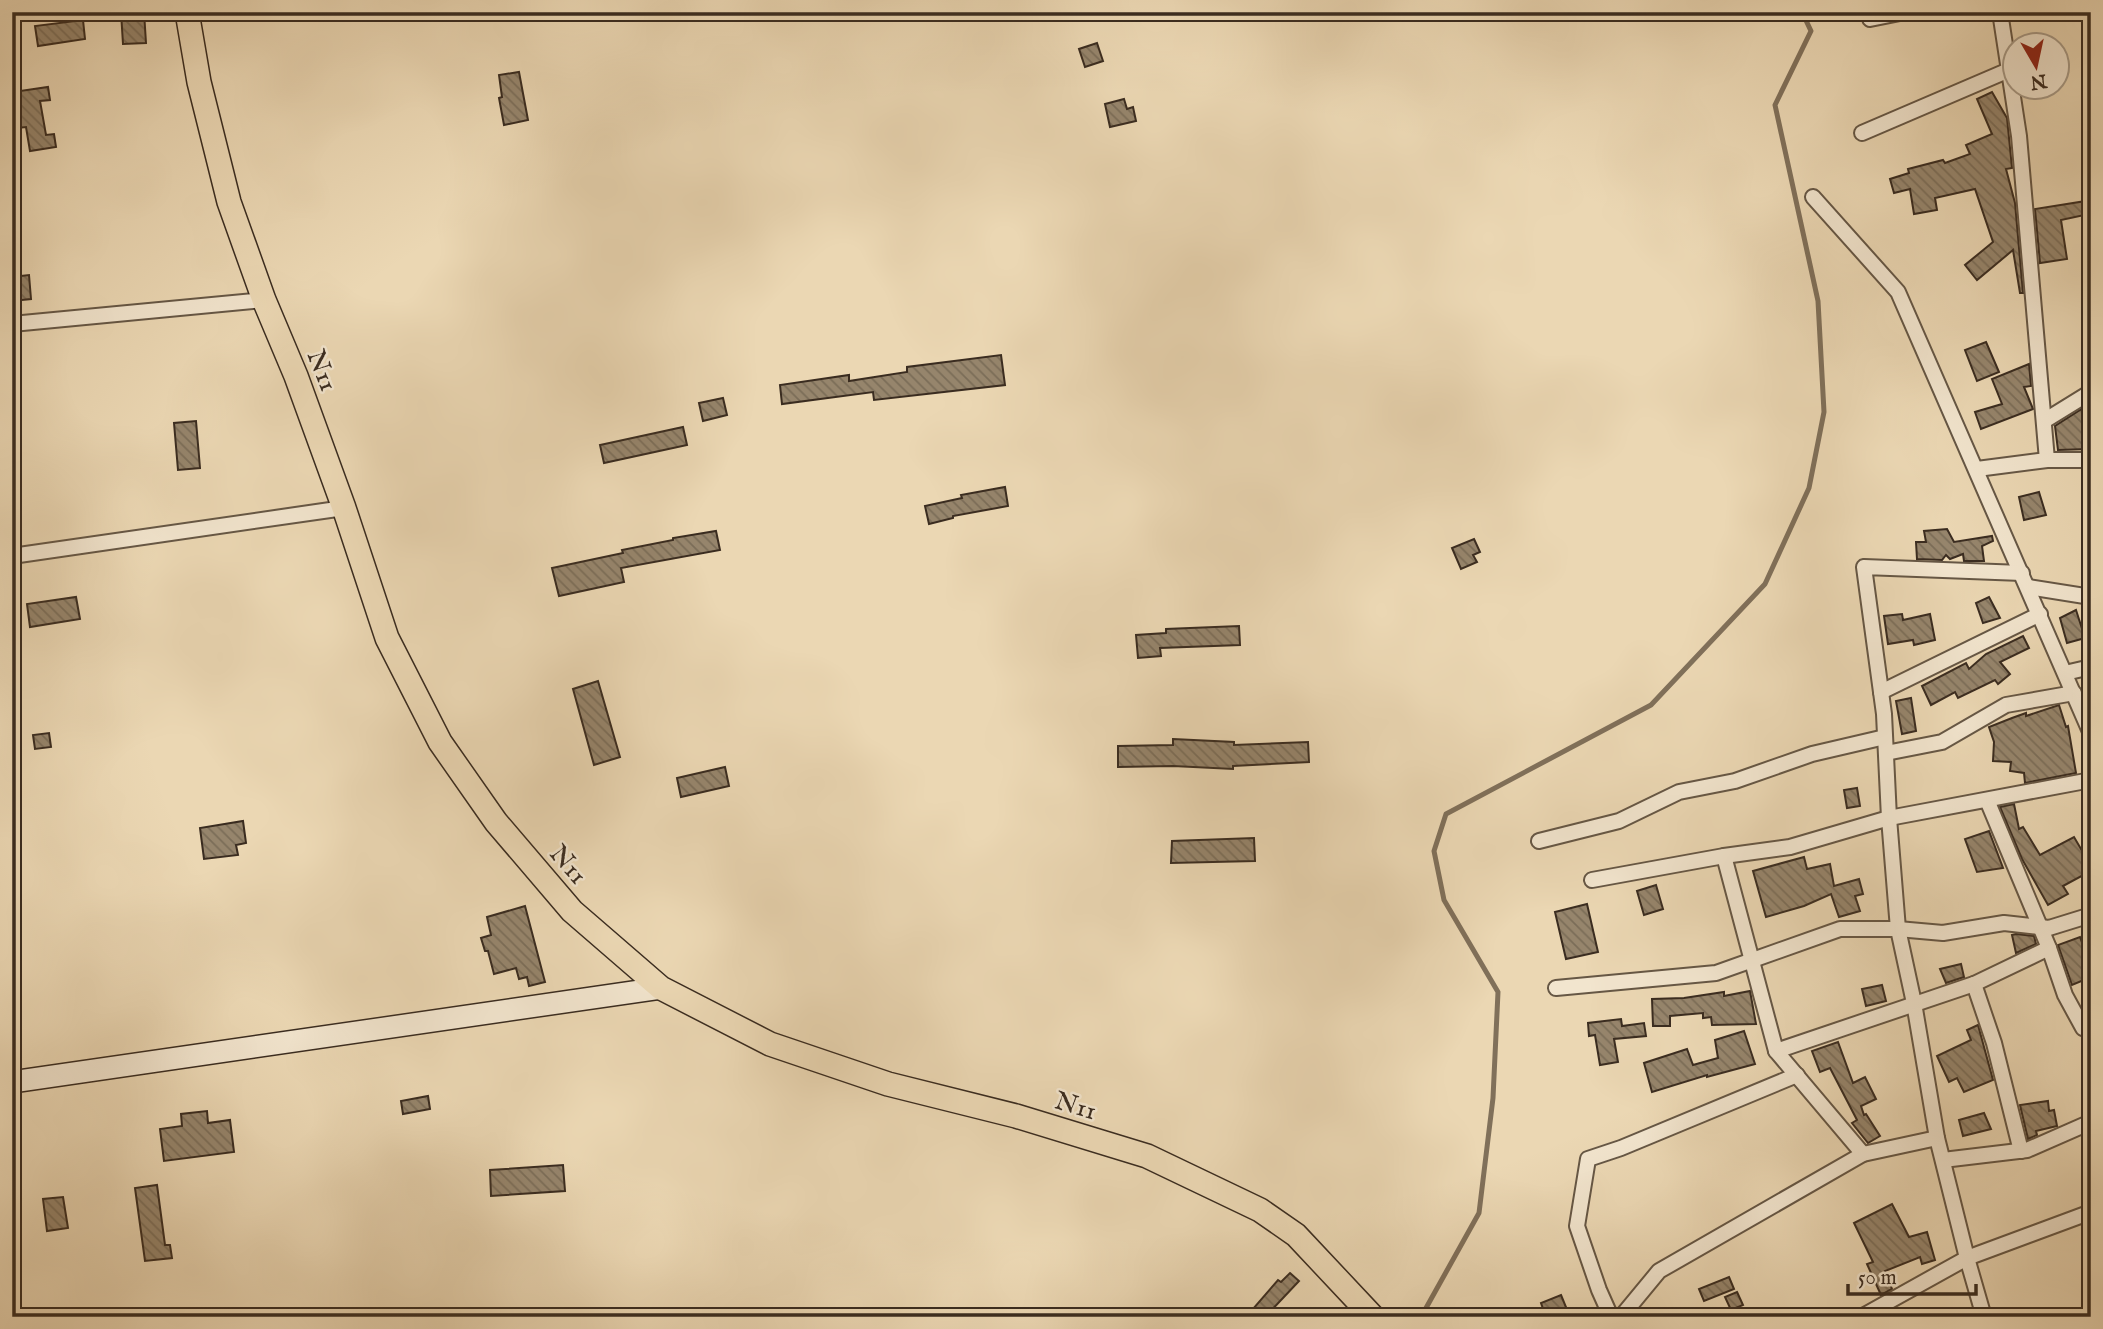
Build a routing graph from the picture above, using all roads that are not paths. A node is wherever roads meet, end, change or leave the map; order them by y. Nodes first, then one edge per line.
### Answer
1 (187, 12) edge
2 (1905, 12) edge
3 (2000, 12) edge
4 (1870, 19) dead end
5 (2003, 32) edge
6 (2002, 73) edge
7 (2014, 102) edge
8 (1862, 133) dead end
9 (1813, 197) dead end
10 (264, 300) junction
11 (12, 324) edge
12 (2091, 393) edge
13 (2044, 421) junction
14 (2047, 460) junction
15 (2091, 460) edge
16 (1977, 469) junction
17 (344, 508) junction
18 (12, 556) edge
19 (2022, 573) junction
20 (2028, 587) junction
21 (2091, 597) edge
22 (2040, 614) junction
23 (2091, 667) edge
24 (2065, 673) junction
25 (1881, 692) junction
26 (2074, 694) junction
27 (2091, 734) edge
28 (1885, 737) junction
29 (1886, 752) junction
30 (2091, 780) edge
31 (1987, 800) junction
32 (1889, 818) junction
33 (1539, 841) dead end
34 (1724, 856) junction
35 (1592, 880) dead end
36 (2091, 915) edge
37 (2040, 927) junction
38 (1898, 929) junction
39 (2049, 948) junction
40 (1752, 960) junction
41 (1974, 984) junction
42 (661, 988) junction
43 (1556, 988) dead end
44 (1914, 1003) junction
45 (2091, 1026) edge
46 (1776, 1051) junction
47 (1797, 1075) junction
48 (12, 1082) edge
49 (2091, 1122) edge
50 (1937, 1138) junction
51 (2021, 1151) junction
52 (1863, 1154) junction
53 (1942, 1160) junction
54 (2091, 1212) edge
55 (1966, 1258) junction
56 (1372, 1316) edge
57 (1611, 1317) edge
58 (1621, 1317) edge
59 (1861, 1317) edge
60 (1984, 1317) edge

1 - 10 main road, N11
2 - 4 street
3 - 5 street
6 - 8 street
7 - 13 street
9 - 16 street
10 - 11 street
10 - 17 main road, N11
12 - 13 street
13 - 14 street
14 - 15 street
14 - 16 street
16 - 19 street
17 - 18 street
17 - 42 main road, N11
19 - 20 street
19 - 25 street
20 - 21 street
20 - 22 street
22 - 24 street
22 - 25 street
23 - 24 street
24 - 26 street
25 - 28 street
26 - 27 street
26 - 29 street
28 - 29 street
28 - 33 street
29 - 32 street
30 - 31 street
31 - 32 street
31 - 37 street
32 - 34 street
32 - 38 street
34 - 35 street
34 - 40 street
36 - 37 street
37 - 38 street
37 - 39 street
38 - 40 street
38 - 44 street
39 - 41 street
39 - 45 street
40 - 43 street
40 - 46 street
41 - 44 street
41 - 51 street
42 - 48 main road
42 - 56 main road, N11
44 - 46 street
44 - 50 street
46 - 47 street
47 - 52 street
47 - 57 street
49 - 51 street
50 - 52 street
50 - 53 street
51 - 53 street
52 - 58 street
53 - 55 street
54 - 55 street
55 - 59 street
55 - 60 street

